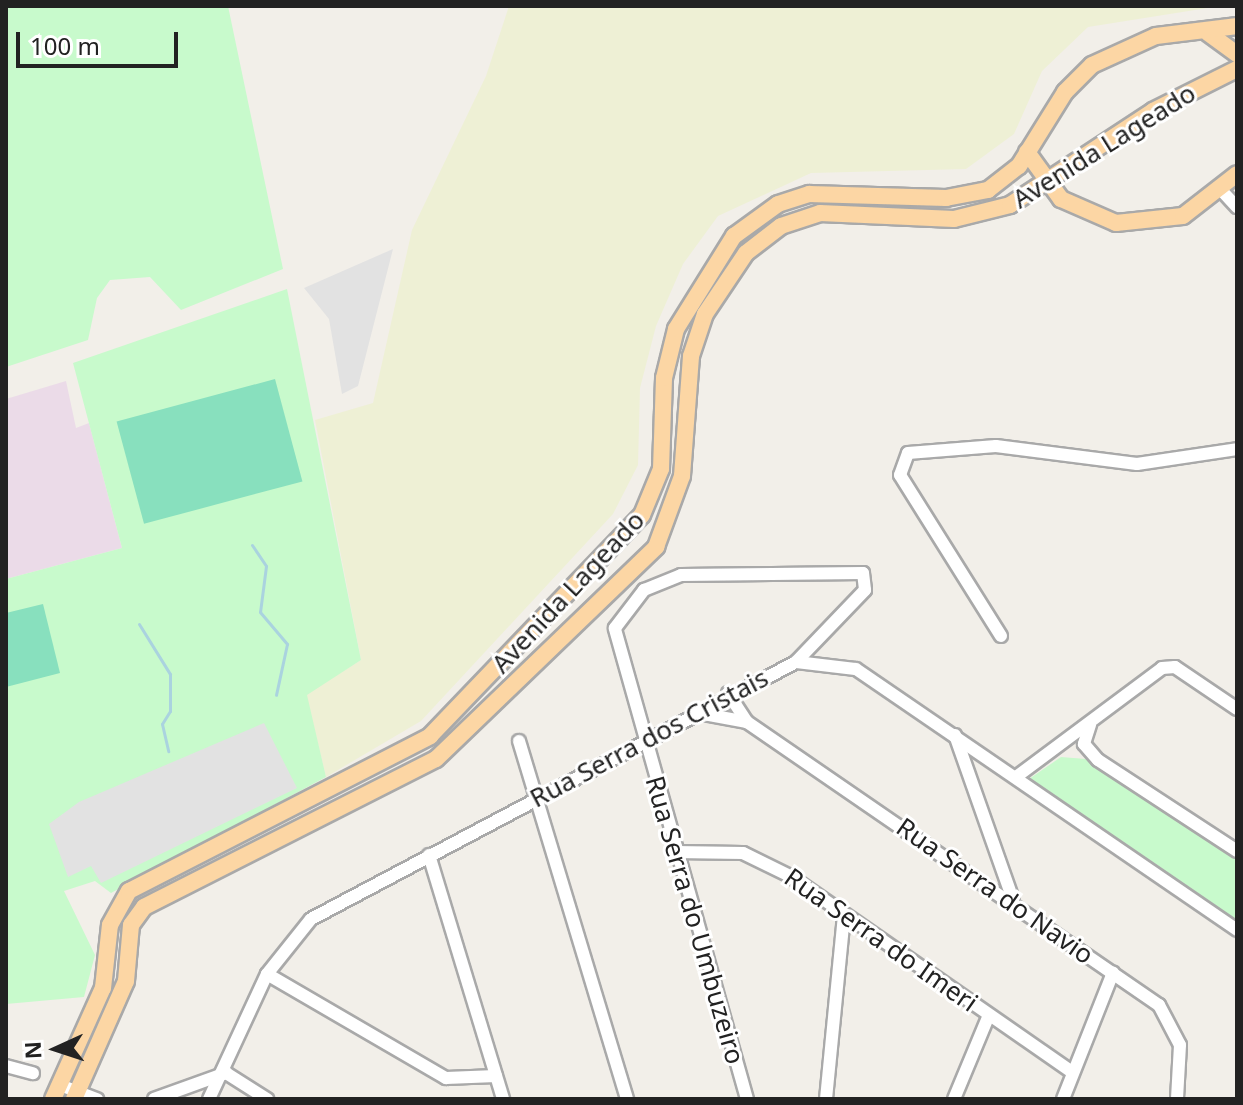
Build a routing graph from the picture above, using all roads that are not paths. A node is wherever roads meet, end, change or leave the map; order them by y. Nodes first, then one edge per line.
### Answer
1 (1237, 26) edge
2 (1208, 33) junction
3 (1237, 54) edge
4 (1237, 69) edge
5 (1027, 152) junction
6 (1237, 174) edge
7 (1049, 182) junction
8 (1222, 191) junction
9 (1237, 207) edge
10 (1237, 449) edge
11 (1001, 636) dead end
12 (796, 662) junction
13 (728, 693) junction
14 (1237, 709) edge
15 (693, 712) junction
16 (747, 722) junction
17 (1090, 725) junction
18 (955, 735) junction
19 (644, 740) junction
20 (519, 741) dead end
21 (1016, 777) junction
22 (537, 797) junction
23 (1237, 851) edge
24 (675, 852) junction
25 (429, 855) junction
26 (129, 891) junction
27 (1013, 900) junction
28 (144, 907) junction
29 (844, 915) junction
30 (1237, 930) edge
31 (1113, 973) junction
32 (267, 974) junction
33 (989, 1015) junction
34 (6, 1066) edge
35 (1072, 1072) junction
36 (33, 1073) dead end
37 (220, 1074) junction
38 (496, 1076) junction
39 (57, 1092) edge
40 (75, 1096) edge
41 (97, 1099) edge
42 (154, 1099) edge
43 (209, 1099) edge
44 (267, 1099) edge
45 (503, 1099) edge
46 (627, 1099) edge
47 (747, 1099) edge
48 (826, 1099) edge
49 (954, 1099) edge
50 (1063, 1099) edge
51 (1177, 1099) edge

1 - 2 main road, Avenida Lageado
2 - 3 main road
2 - 5 main road, Avenida Lageado
4 - 7 main road, Avenida Lageado
5 - 7 main road
5 - 26 main road, Avenida Lageado
6 - 8 main road
7 - 8 main road
7 - 28 main road, Avenida Lageado
8 - 9 street
10 - 11 street
12 - 13 street, Rua Serra dos Cristais
12 - 18 street, Rua Serra dos Cristais
12 - 19 street, Rua Serra do Umbuzeiro
13 - 15 street, Rua Serra dos Cristais
13 - 16 street, Rua Serra do Navio
14 - 17 street
15 - 16 street, Rua Serra do Navio
15 - 19 street, Rua Serra dos Cristais
16 - 27 street, Rua Serra do Navio
17 - 21 street
17 - 23 street
18 - 21 street, Rua Serra dos Cristais
18 - 27 street
19 - 22 street, Rua Serra dos Cristais
19 - 24 street, Rua Serra do Umbuzeiro
20 - 22 street
21 - 30 street, Rua Serra dos Cristais
22 - 25 street, Rua Serra dos Cristais
22 - 46 street
24 - 29 street, Rua Serra do Imeri
24 - 47 street, Rua Serra do Umbuzeiro
25 - 32 street, Rua Serra dos Cristais
25 - 38 street
26 - 28 main road
26 - 39 main road
27 - 31 street, Rua Serra do Navio
28 - 40 main road
29 - 33 street, Rua Serra do Imeri
29 - 48 street
31 - 35 street
31 - 51 street, Rua Serra do Navio
32 - 37 street, Rua Serra dos Cristais
32 - 38 street
33 - 35 street, Rua Serra do Imeri
33 - 49 street
34 - 36 street
35 - 50 street
37 - 42 street
37 - 43 street, Rua Serra dos Cristais
37 - 44 street
38 - 45 street
39 - 40 street
40 - 41 street

